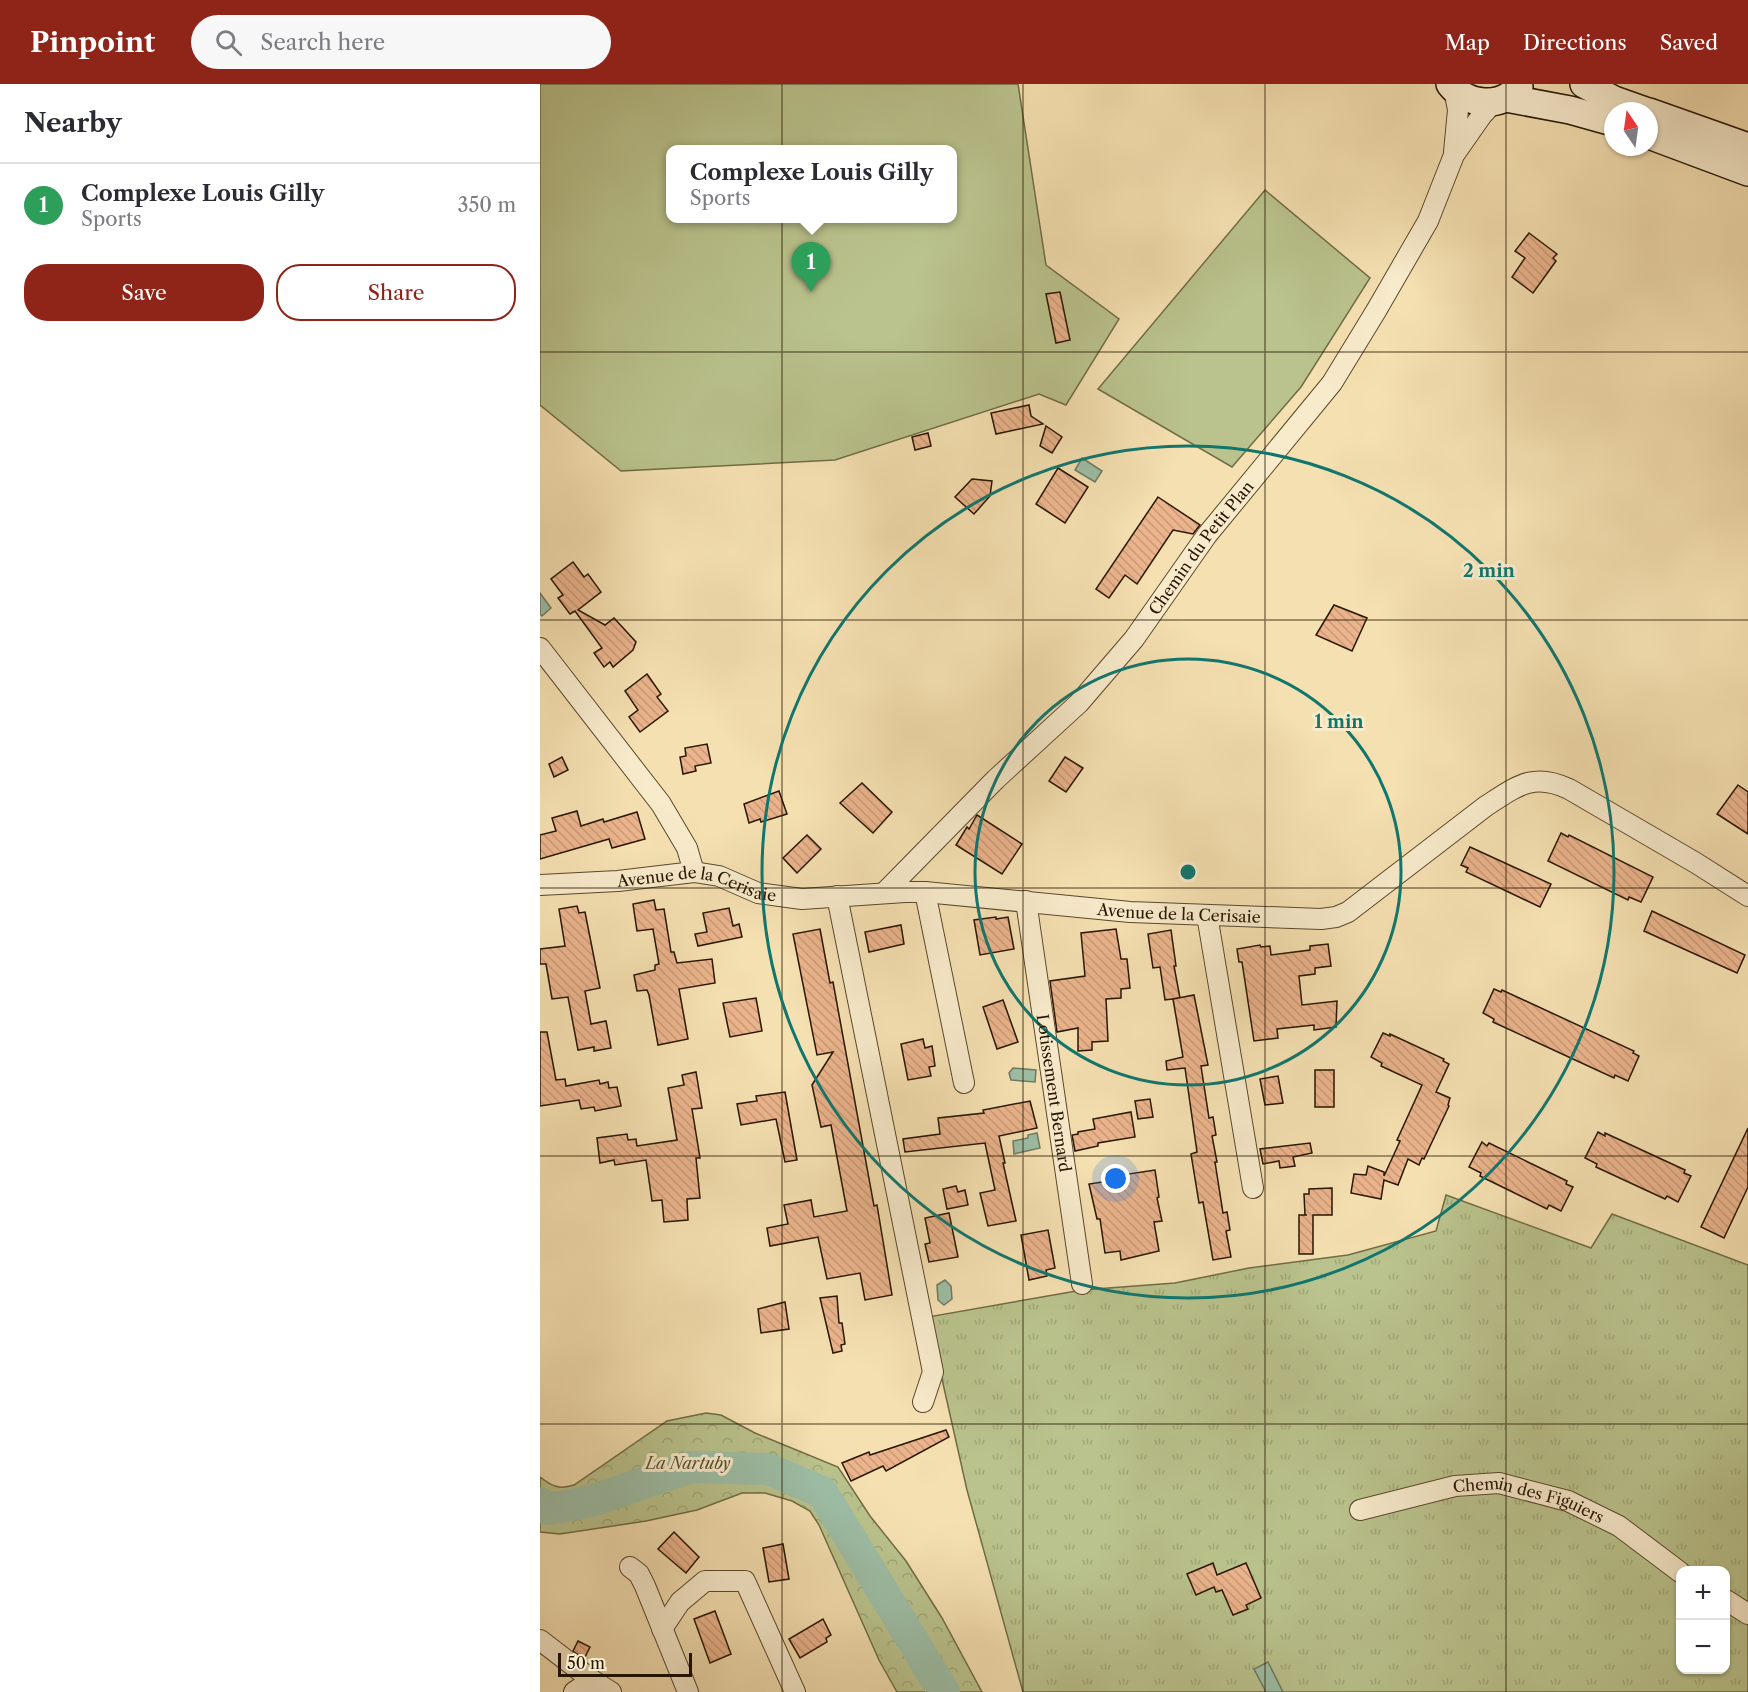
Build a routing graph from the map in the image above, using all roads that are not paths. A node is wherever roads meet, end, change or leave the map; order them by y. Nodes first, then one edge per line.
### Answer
1 (1584, 84) edge
2 (1452, 86) edge
3 (1507, 95) edge
4 (1620, 102) edge
5 (1658, 116) edge
6 (1604, 119) edge
7 (1658, 138) edge
8 (1748, 147) edge
9 (1454, 155) junction
10 (1748, 172) edge
11 (540, 648) edge
12 (694, 872) junction
13 (540, 885) edge
14 (925, 892) junction
15 (884, 893) junction
16 (837, 896) junction
17 (1748, 896) edge
18 (1026, 901) junction
19 (1207, 915) junction
20 (964, 1083) dead end
21 (1253, 1188) dead end
22 (1082, 1284) dead end
23 (923, 1402) dead end
24 (1360, 1510) dead end
25 (630, 1567) dead end
26 (1676, 1569) edge
27 (1730, 1603) edge
28 (1748, 1614) edge
29 (663, 1629) junction
30 (540, 1640) edge
31 (592, 1680) junction
32 (574, 1692) edge
33 (611, 1692) edge
34 (688, 1692) edge
35 (795, 1692) edge

1 - 4 main road
2 - 3 main road
2 - 9 street, Chemin du Petit Plan
3 - 6 main road
3 - 9 street, Chemin du Petit Plan
5 - 8 main road
7 - 10 main road
9 - 15 street, Chemin du Petit Plan
11 - 12 street
12 - 13 street, Avenue de la Cerisaie
12 - 16 street, Avenue de la Cerisaie
14 - 15 street, Avenue de la Cerisaie
14 - 18 street, Avenue de la Cerisaie
14 - 20 street
15 - 16 street, Avenue de la Cerisaie
16 - 23 street
17 - 19 street, Avenue de la Cerisaie
18 - 19 street, Avenue de la Cerisaie
18 - 22 street, Lotissement Bernard
19 - 21 street
24 - 26 street, Chemin des Figuiers
25 - 29 street
27 - 28 street
29 - 34 street
29 - 35 street
30 - 31 street
31 - 32 street
31 - 33 street

